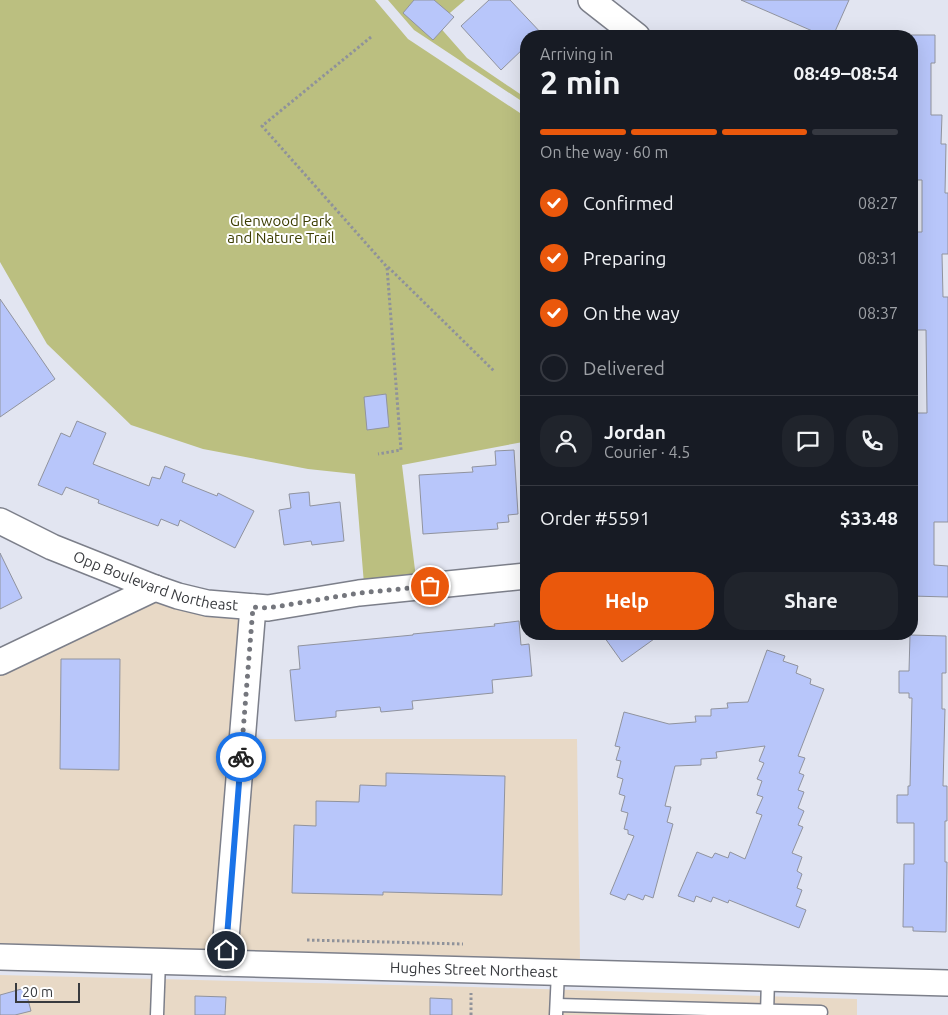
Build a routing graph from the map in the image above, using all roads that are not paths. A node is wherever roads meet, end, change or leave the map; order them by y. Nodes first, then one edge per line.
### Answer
1 (591, 0) edge
2 (628, 30) edge
3 (0, 521) edge
4 (520, 577) edge
5 (155, 588) junction
6 (253, 607) junction
7 (0, 662) edge
8 (0, 957) edge
9 (159, 961) junction
10 (224, 963) junction
11 (558, 972) junction
12 (768, 978) junction
13 (948, 983) edge
14 (556, 1010) edge
15 (821, 1012) dead end
16 (767, 1013) edge
17 (157, 1015) edge

1 - 2 street
3 - 5 street, Opp Boulevard Northeast
4 - 6 street, Opp Boulevard Northeast
5 - 6 street, Opp Boulevard Northeast
5 - 7 street
6 - 10 street
8 - 9 street, Hughes Street Northeast
9 - 10 street, Hughes Street Northeast
9 - 17 lane
10 - 11 street, Hughes Street Northeast
11 - 12 street, Hughes Street Northeast
11 - 14 lane
12 - 13 street, Hughes Street Northeast
12 - 16 lane
14 - 16 lane
15 - 16 lane

